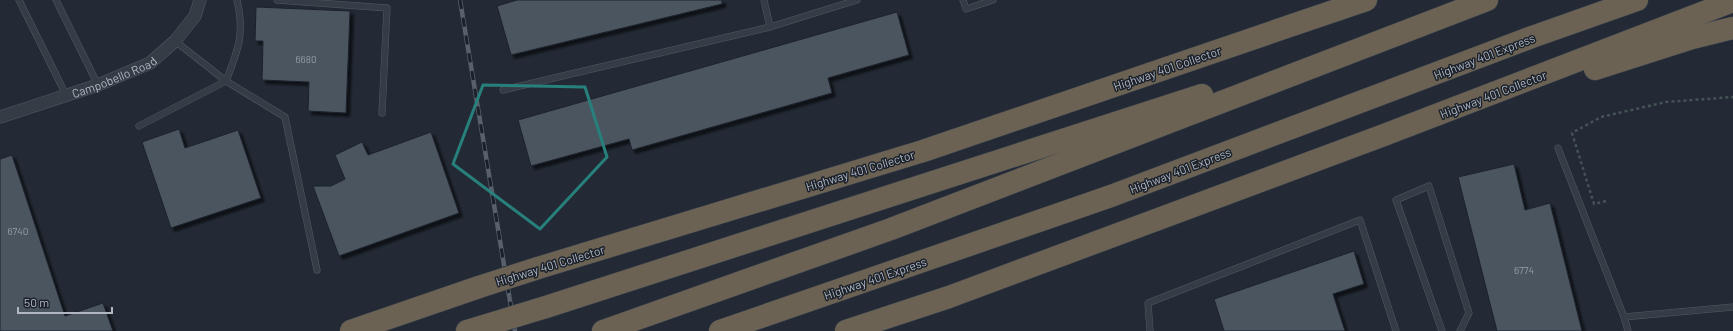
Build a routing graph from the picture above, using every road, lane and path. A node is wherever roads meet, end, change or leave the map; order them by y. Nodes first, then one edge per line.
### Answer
1 (19, 0) edge
2 (56, 0) edge
3 (200, 0) edge
4 (237, 0) edge
5 (278, 0) edge
6 (764, 0) edge
7 (857, 0) edge
8 (963, 0) edge
9 (993, 0) edge
10 (1322, 0) edge
11 (1366, 0) edge
12 (1487, 0) edge
13 (1637, 0) edge
14 (1733, 2) edge
15 (1424, 23) junction
16 (770, 27) junction
17 (1733, 28) edge
18 (175, 41) junction
19 (226, 81) junction
20 (98, 85) junction
21 (503, 90) dead end
22 (66, 95) junction
23 (1733, 97) edge
24 (382, 113) dead end
25 (0, 117) edge
26 (139, 126) dead end
27 (1384, 135) junction
28 (1558, 148) dead end
29 (923, 151) junction
30 (1606, 201) dead end
31 (317, 270) dead end
32 (1733, 307) edge
33 (1624, 317) junction
34 (477, 328) edge
35 (351, 331) edge
36 (604, 331) edge
37 (720, 331) edge
38 (846, 331) edge
39 (1150, 331) edge
40 (1396, 331) edge
41 (1442, 331) edge
42 (1460, 331) edge
43 (1628, 331) edge

1 - 22 lane
2 - 20 lane
3 - 18 street, Campobello Road
4 - 19 lane
5 - 24 lane
6 - 16 lane
7 - 16 lane
8 - 9 lane
10 - 29 highway
11 - 29 highway, Highway 401 Collector
12 - 15 highway
13 - 37 highway, Highway 401 Express
14 - 27 highway, Highway 401 Collector
15 - 34 highway, bridge
15 - 36 highway
16 - 21 lane
17 - 27 highway
18 - 19 lane
18 - 20 street, Campobello Road
19 - 26 lane
19 - 31 lane
20 - 22 street, Campobello Road
22 - 25 street, Campobello Road
23 - 30 path
27 - 38 highway, Highway 401 Collector
28 - 33 lane
29 - 35 highway, Highway 401 Collector, bridge
32 - 33 lane
33 - 43 lane
39 - 40 lane
41 - 42 lane

